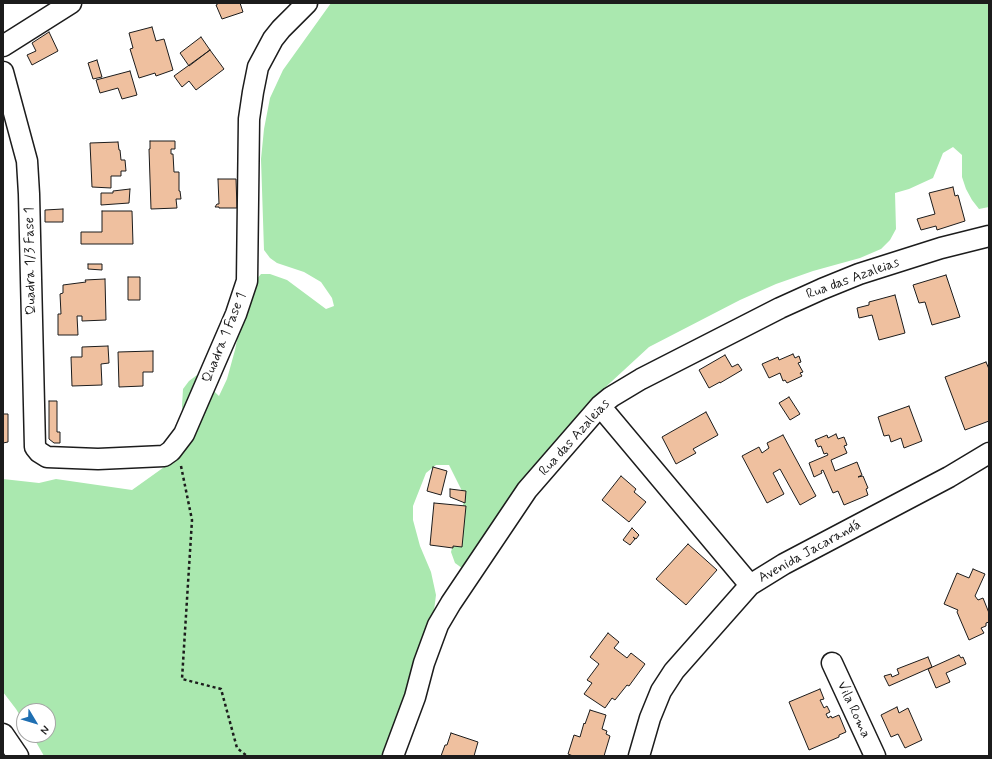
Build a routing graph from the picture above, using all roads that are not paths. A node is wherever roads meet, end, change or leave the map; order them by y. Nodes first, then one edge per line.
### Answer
1 (71, 3) edge
2 (307, 3) edge
3 (3, 46) edge
4 (3, 72) edge
5 (989, 236) edge
6 (600, 406) junction
7 (39, 452) joint
8 (989, 453) edge
9 (750, 585) junction
10 (832, 663) dead end
11 (3, 734) edge
12 (18, 756) edge
13 (393, 756) edge
14 (639, 756) edge
15 (875, 756) edge

1 - 3 street
2 - 7 street, Quadra 1 Fase 1
4 - 7 street, Quadra 1/3 Fase 1
5 - 6 street, Rua das Azaleias
6 - 9 street
6 - 13 street, Rua das Azaleias
8 - 9 street, Avenida Jacarandá
9 - 14 street, Avenida Jacarandá
10 - 15 street, Vila Roma
11 - 12 street

